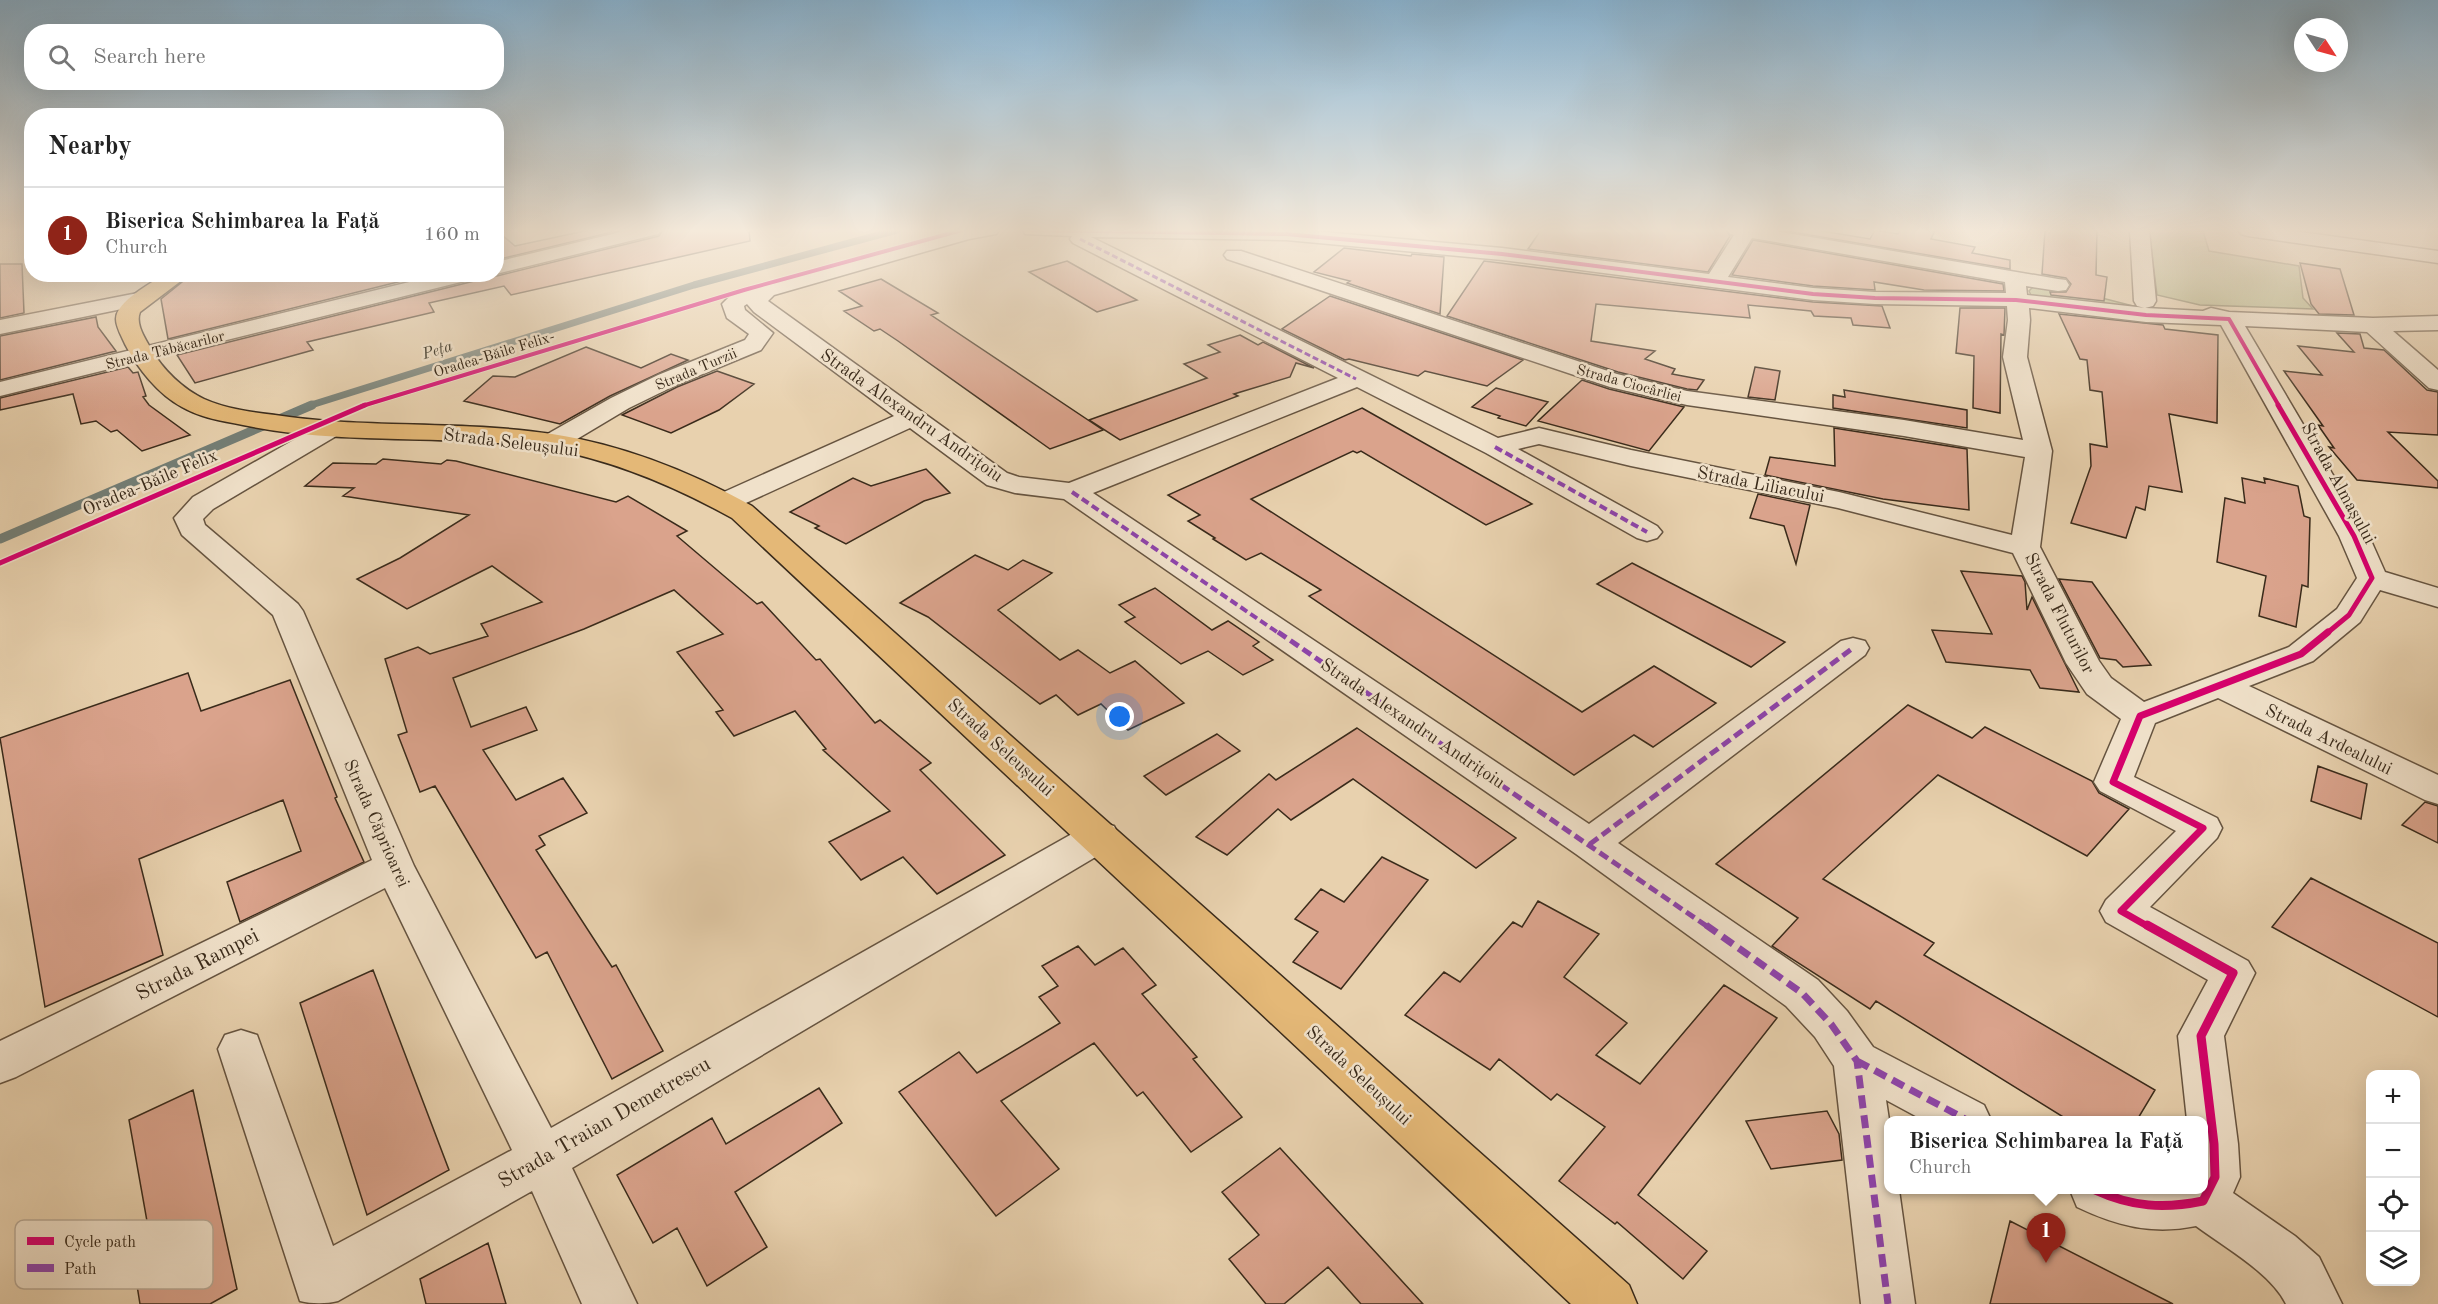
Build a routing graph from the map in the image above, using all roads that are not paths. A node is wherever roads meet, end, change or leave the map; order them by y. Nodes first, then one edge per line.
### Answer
1 (154, 291) edge
2 (403, 291) edge
3 (762, 291) edge
4 (766, 291) edge
5 (1182, 291) edge
6 (1342, 291) edge
7 (1800, 291) edge
8 (1955, 291) edge
9 (2016, 291) edge
10 (2030, 291) edge
11 (2042, 291) edge
12 (2144, 291) edge
13 (143, 298) junction
14 (2145, 302) junction
15 (2229, 319) junction
16 (2438, 323) edge
17 (2373, 325) junction
18 (0, 327) edge
19 (144, 356) junction
20 (1356, 379) junction
21 (2438, 383) edge
22 (0, 389) edge
23 (912, 417) junction
24 (329, 430) junction
25 (553, 442) junction
26 (1496, 447) junction
27 (2039, 450) junction
28 (1072, 492) junction
29 (725, 502) junction
30 (1647, 532) dead end
31 (2025, 547) junction
32 (2372, 578) junction
33 (2438, 598) edge
34 (1853, 648) dead end
35 (2221, 686) junction
36 (2140, 716) junction
37 (2438, 791) edge
38 (1100, 837) junction
39 (1590, 844) junction
40 (394, 866) junction
41 (242, 1049) dead end
42 (1857, 1061) junction
43 (0, 1063) edge
44 (1960, 1116) edge
45 (542, 1159) junction
46 (2208, 1192) edge
47 (2103, 1194) edge
48 (2207, 1194) edge
49 (2203, 1201) junction
50 (610, 1304) edge
51 (1610, 1304) edge
52 (1888, 1304) edge
53 (2315, 1304) edge

1 - 13 main road
2 - 19 street, Strada Tăbăcarilor
3 - 25 street, Strada Turzii
4 - 23 street, Strada Alexandru Andrițoiu
5 - 20 street
6 - 27 street, Strada Ciocârliei
7 - 8 street
9 - 27 street, Strada Fluturilor
10 - 15 street
11 - 14 street
12 - 14 street
13 - 18 street
13 - 19 main road, Strada Seleușului
14 - 15 street
15 - 17 street
15 - 32 street, Strada Almașului
16 - 17 street
17 - 21 street
19 - 22 street, Strada Tăbăcarilor
19 - 24 main road, Strada Seleușului
20 - 26 street
20 - 28 street
23 - 28 street, Strada Alexandru Andrițoiu
23 - 29 street
24 - 25 main road, Strada Seleușului
24 - 40 street, Strada Căprioarei
25 - 29 main road, Strada Seleușului
26 - 30 street
26 - 31 street, Strada Liliacului
27 - 31 street, Strada Fluturilor
28 - 39 street, Strada Alexandru Andrițoiu
29 - 38 main road, Strada Seleușului
31 - 36 street, Strada Fluturilor
32 - 33 street
32 - 35 street
34 - 39 street
35 - 36 street
35 - 37 street, Strada Ardealului
36 - 46 street
38 - 45 street, Strada Traian Demetrescu
38 - 51 main road, Strada Seleușului
39 - 42 street, Strada Alexandru Andrițoiu
40 - 43 street, Strada Rampei
40 - 45 street, Strada Căprioarei
41 - 45 street, Strada Traian Demetrescu
42 - 44 street
42 - 52 street, Strada Alexandru Andrițoiu
45 - 50 street, Strada Căprioarei
47 - 49 street
48 - 49 street
49 - 53 street

